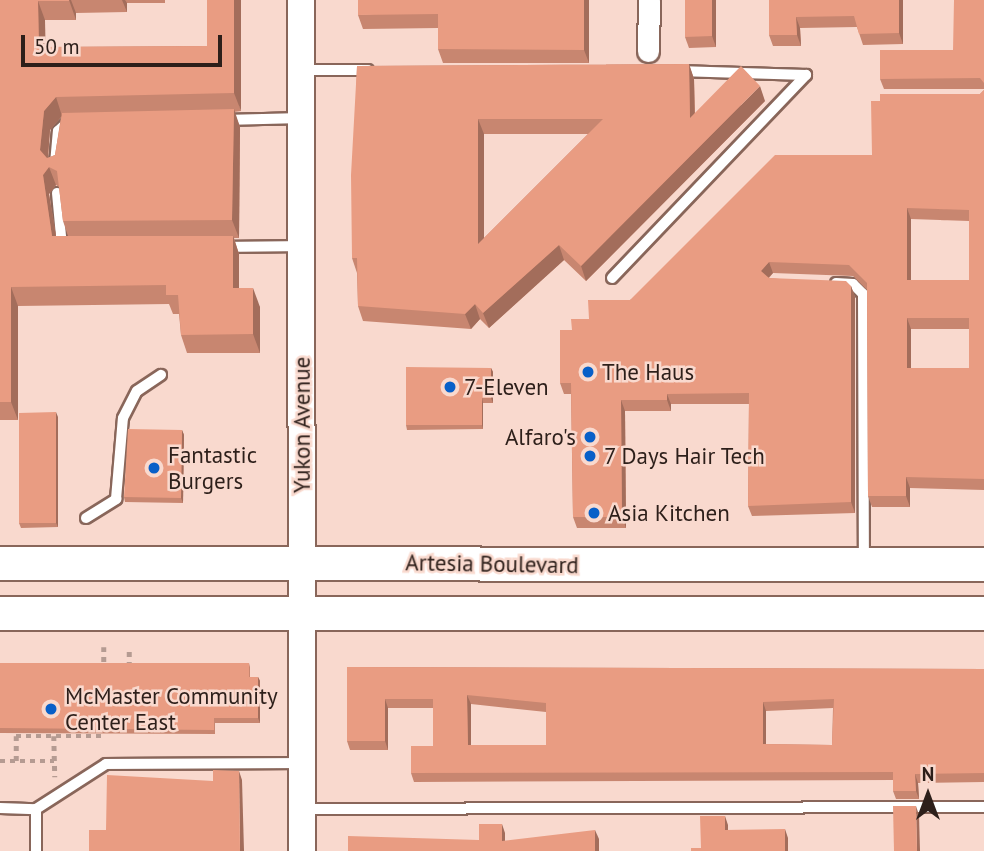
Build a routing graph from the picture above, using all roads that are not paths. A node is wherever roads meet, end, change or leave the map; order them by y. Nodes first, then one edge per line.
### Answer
1 (301, 0) edge
2 (649, 0) edge
3 (648, 51) dead end
4 (301, 70) junction
5 (389, 70) edge
6 (663, 71) edge
7 (302, 118) junction
8 (204, 120) edge
9 (79, 122) edge
10 (55, 169) edge
11 (57, 193) edge
12 (302, 246) junction
13 (72, 247) edge
14 (205, 247) edge
15 (612, 278) dead end
16 (826, 283) edge
17 (161, 375) dead end
18 (86, 518) dead end
19 (303, 561) junction
20 (0, 563) edge
21 (984, 564) edge
22 (864, 565) junction
23 (0, 613) edge
24 (984, 613) edge
25 (303, 615) junction
26 (302, 763) junction
27 (984, 807) edge
28 (0, 808) edge
29 (36, 808) junction
30 (302, 809) junction
31 (36, 851) edge
32 (302, 851) edge

1 - 4 street, Yukon Avenue
2 - 3 street
4 - 5 lane
4 - 7 street, Yukon Avenue
6 - 15 lane
7 - 8 lane
7 - 12 street, Yukon Avenue
9 - 10 lane
11 - 13 lane
12 - 14 lane
12 - 19 street, Yukon Avenue
16 - 22 lane
17 - 18 lane
19 - 20 main road, Artesia Boulevard
19 - 22 main road, Artesia Boulevard
19 - 25 street, Yukon Avenue
21 - 22 main road, Artesia Boulevard
23 - 25 main road
24 - 25 main road
25 - 26 street, Yukon Avenue
26 - 29 lane
26 - 30 street, Yukon Avenue
27 - 30 lane
28 - 29 lane
29 - 31 lane
30 - 32 street, Yukon Avenue

